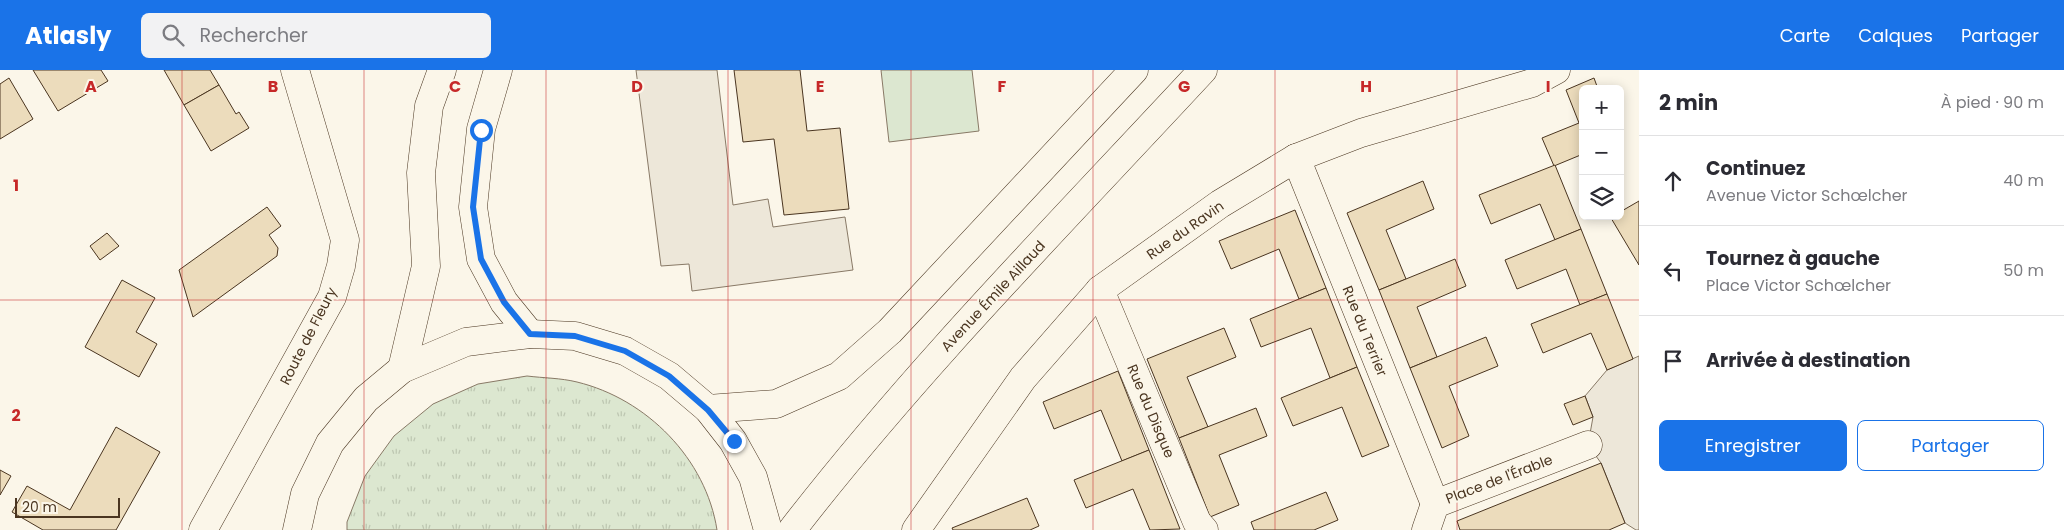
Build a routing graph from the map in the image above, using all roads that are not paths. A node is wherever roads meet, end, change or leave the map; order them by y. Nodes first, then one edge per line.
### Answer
1 (295, 70) edge
2 (442, 70) edge
3 (498, 70) edge
4 (1134, 70) edge
5 (1203, 70) edge
6 (1556, 70) edge
7 (1296, 158) junction
8 (1100, 290) junction
9 (530, 334) junction
10 (402, 369) junction
11 (708, 410) junction
12 (1588, 445) dead end
13 (1435, 504) junction
14 (203, 530) edge
15 (297, 530) edge
16 (768, 530) edge
17 (792, 530) edge
18 (916, 530) edge
19 (1204, 530) edge
20 (1426, 530) edge

1 - 14 main road, Route de Fleury
2 - 10 main road
3 - 9 main road
4 - 11 main road
5 - 17 main road, Avenue Émile Aillaud
6 - 7 main road, Rue du Ravin
7 - 8 main road, Rue du Ravin
7 - 13 main road, Rue du Terrier
8 - 18 main road, Rue du Ravin
8 - 19 main road, Rue du Disque
9 - 10 main road
9 - 11 main road
10 - 15 main road
11 - 16 main road
12 - 13 main road, Place de l'Érable
13 - 20 main road, Place de l'Érable

